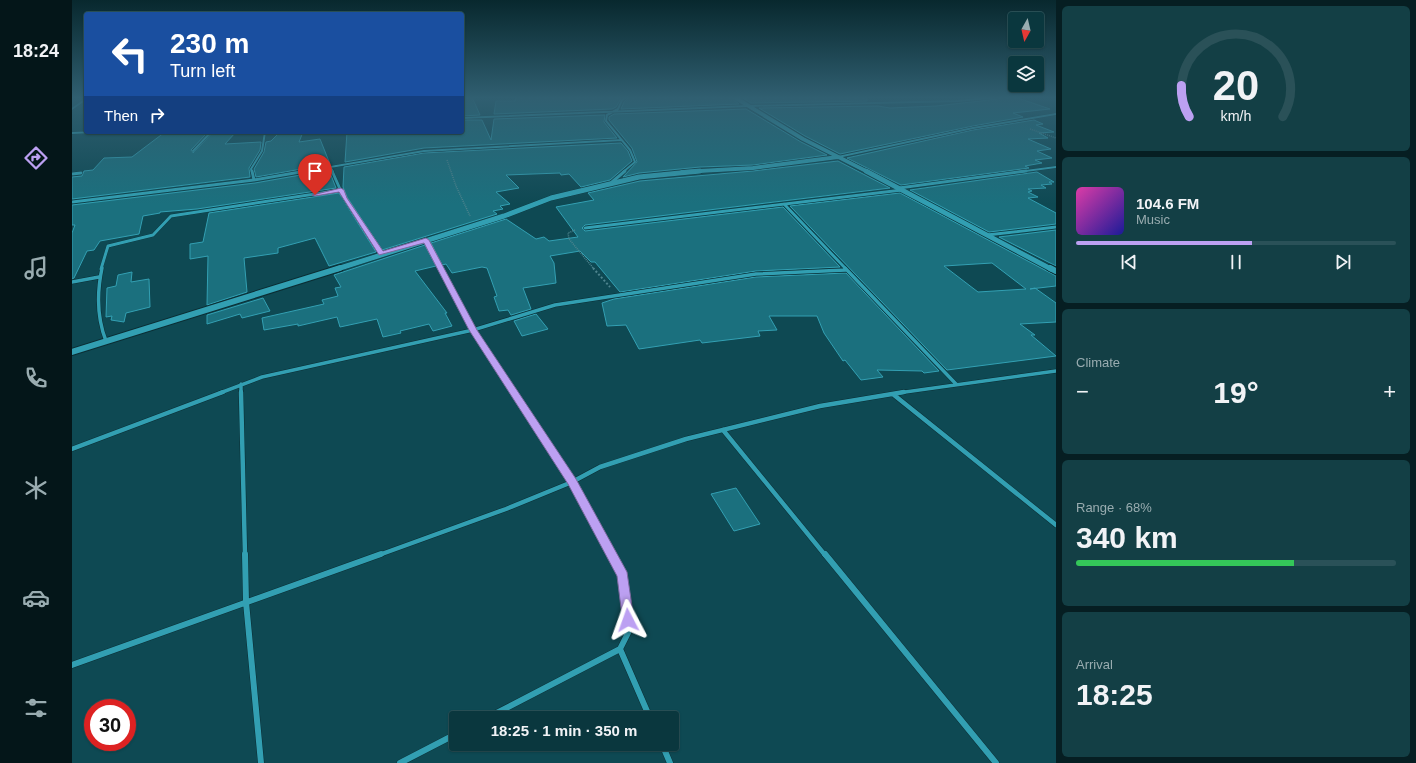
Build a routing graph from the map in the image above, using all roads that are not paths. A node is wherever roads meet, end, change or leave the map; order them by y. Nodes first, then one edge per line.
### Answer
1 (616, 133) edge
2 (792, 133) edge
3 (952, 133) edge
4 (209, 134) edge
5 (265, 134) edge
6 (622, 140) junction
7 (193, 151) dead end
8 (838, 157) junction
9 (1056, 167) edge
10 (330, 168) junction
11 (81, 173) dead end
12 (72, 174) edge
13 (254, 180) junction
14 (612, 182) junction
15 (901, 189) junction
16 (341, 190) junction
17 (72, 202) edge
18 (784, 204) junction
19 (1056, 227) edge
20 (585, 228) road end
21 (987, 235) junction
22 (426, 240) junction
23 (381, 254) junction
24 (846, 270) junction
25 (1056, 271) edge
26 (99, 277) junction
27 (72, 282) edge
28 (473, 330) junction
29 (106, 341) junction
30 (72, 352) edge
31 (1056, 371) edge
32 (241, 384) junction
33 (956, 384) junction
34 (894, 395) junction
35 (723, 430) junction
36 (72, 449) edge
37 (572, 482) junction
38 (1056, 525) edge
39 (246, 602) junction
40 (620, 649) junction
41 (72, 665) edge
42 (500, 711) edge
43 (647, 711) edge
44 (449, 738) edge
45 (665, 751) edge
46 (261, 763) edge
47 (400, 763) edge
48 (670, 763) edge
49 (996, 763) edge

1 - 6 street
2 - 8 street
3 - 8 street
4 - 7 street
5 - 13 street
6 - 10 street
6 - 14 street
8 - 14 street
8 - 15 street
9 - 15 street
10 - 13 street
10 - 16 street
11 - 12 street
13 - 17 street
14 - 22 street
15 - 18 street
15 - 21 street
16 - 23 street
16 - 26 street
18 - 20 street
18 - 24 street
19 - 21 street
21 - 25 street
22 - 23 street
22 - 28 street
23 - 29 street
24 - 28 street
24 - 33 street
26 - 27 street
26 - 29 street
28 - 32 street
28 - 37 street
29 - 30 street
31 - 33 street
32 - 36 street
32 - 39 street
33 - 34 street
34 - 35 street
34 - 38 street
35 - 37 street
35 - 49 street
37 - 39 street
37 - 40 street
39 - 41 street
39 - 46 street
40 - 42 street
40 - 43 street
44 - 47 street
45 - 48 street

